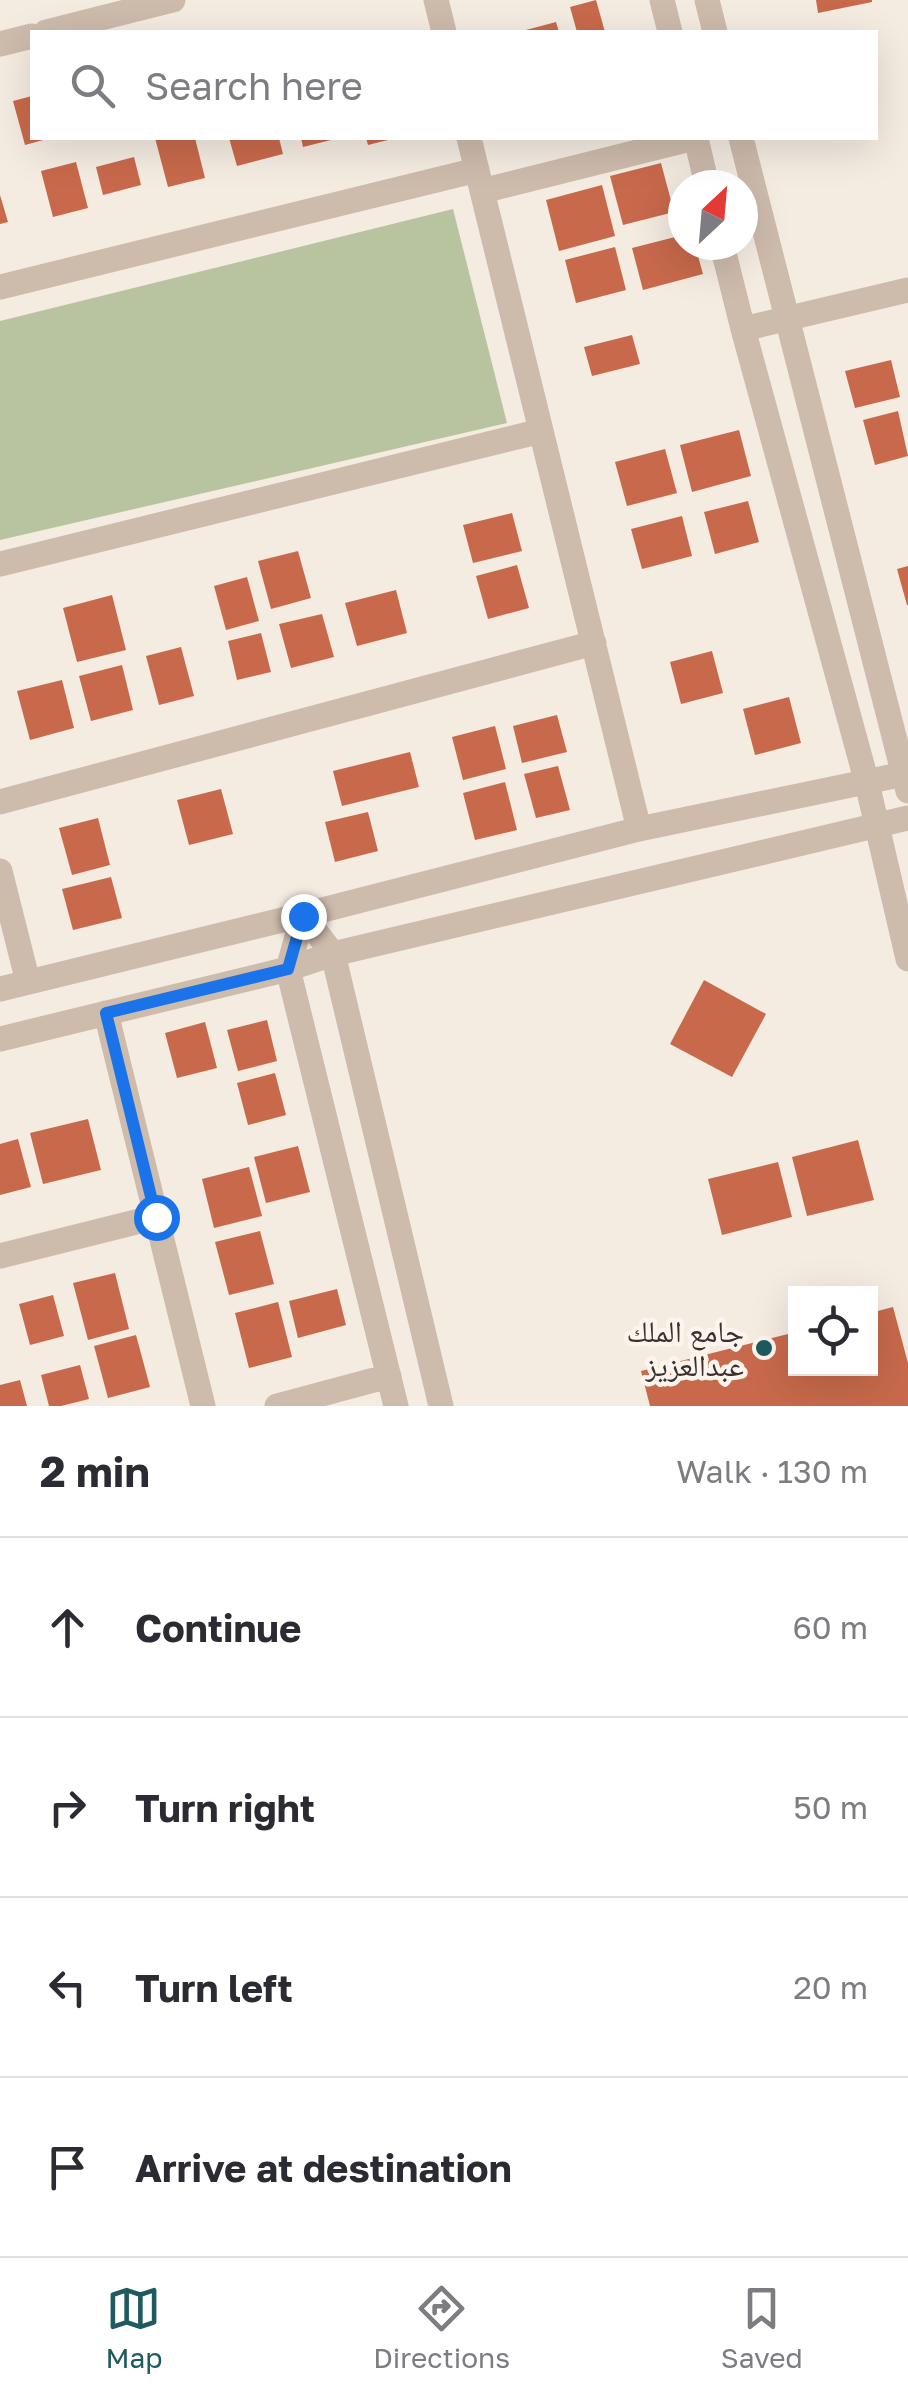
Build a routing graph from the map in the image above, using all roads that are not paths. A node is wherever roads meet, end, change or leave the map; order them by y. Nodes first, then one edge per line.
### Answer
1 (173, 0) edge
2 (436, 0) edge
3 (662, 0) edge
4 (707, 0) edge
5 (54, 30) edge
6 (444, 30) edge
7 (670, 30) edge
8 (714, 30) edge
9 (30, 36) edge
10 (0, 44) edge
11 (470, 140) edge
12 (685, 140) edge
13 (696, 140) edge
14 (742, 140) edge
15 (703, 170) edge
16 (480, 180) junction
17 (726, 260) edge
18 (0, 287) edge
19 (908, 290) edge
20 (786, 318) junction
21 (742, 329) junction
22 (542, 431) junction
23 (0, 564) edge
24 (594, 643) junction
25 (906, 783) edge
26 (868, 784) junction
27 (0, 802) edge
28 (908, 818) edge
29 (878, 824) junction
30 (640, 829) junction
31 (0, 871) edge
32 (303, 916) junction
33 (333, 954) junction
34 (908, 959) edge
35 (288, 969) junction
36 (28, 982) junction
37 (0, 989) edge
38 (106, 1013) junction
39 (0, 1039) edge
40 (156, 1217) junction
41 (0, 1256) edge
42 (389, 1376) junction
43 (203, 1406) edge
44 (277, 1406) edge
45 (396, 1406) edge
46 (442, 1406) edge

1 - 5 street
2 - 6 street
3 - 7 street
4 - 8 street
9 - 10 street
11 - 16 street
12 - 16 street
13 - 15 street
14 - 20 street
16 - 18 street
16 - 22 street
17 - 21 street
19 - 20 street
20 - 21 street
20 - 25 street
21 - 26 street
22 - 23 street
22 - 24 street
24 - 27 street
24 - 30 street
25 - 26 street
26 - 29 street
26 - 30 street
28 - 29 street
29 - 33 street
29 - 34 street
30 - 32 street
31 - 36 street
32 - 33 street
32 - 35 street
32 - 36 street
33 - 35 street
33 - 46 street
35 - 38 street
35 - 42 street
36 - 37 street
38 - 39 street
38 - 40 street
40 - 41 street
40 - 43 street
42 - 44 street
42 - 45 street

